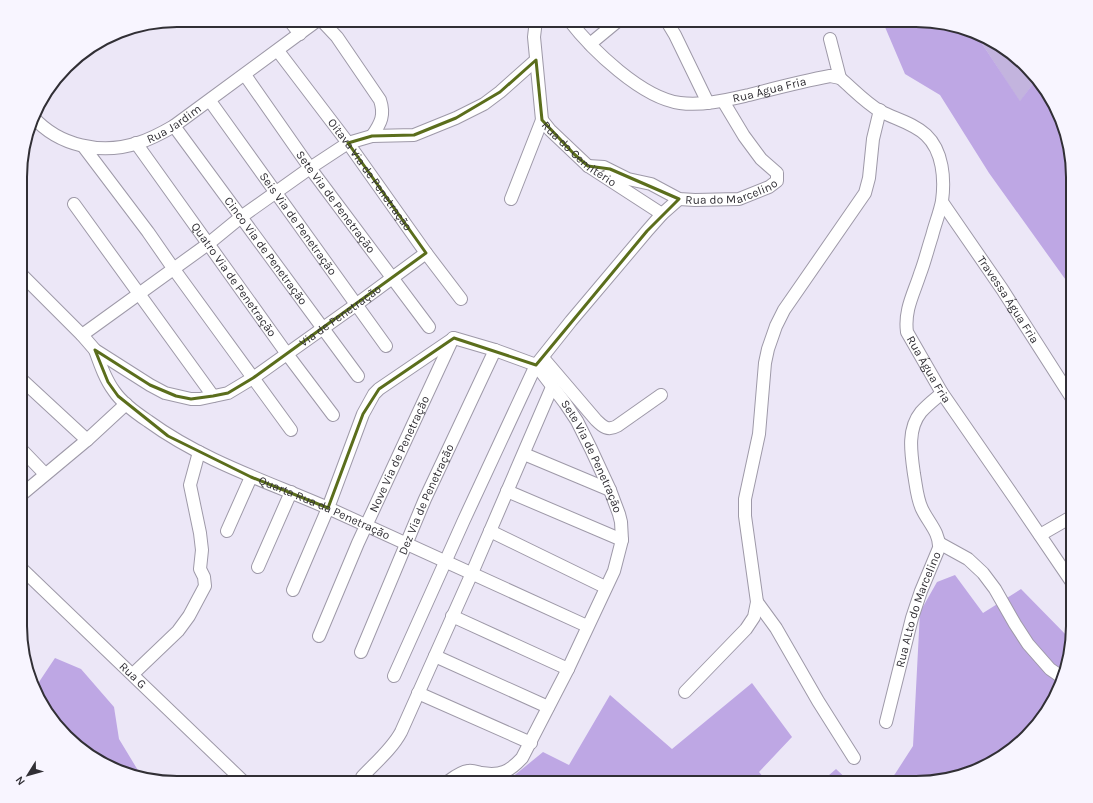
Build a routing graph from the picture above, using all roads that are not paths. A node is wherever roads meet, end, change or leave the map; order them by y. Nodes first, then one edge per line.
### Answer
1 (294, 27) edge
2 (309, 27) edge
3 (326, 27) edge
4 (535, 27) edge
5 (575, 27) edge
6 (610, 27) edge
7 (670, 27) edge
8 (300, 34) junction
9 (830, 39) dead end
10 (590, 44) junction
11 (278, 51) junction
12 (536, 60) junction
13 (245, 75) junction
14 (840, 78) junction
15 (210, 101) junction
16 (722, 101) junction
17 (708, 103) junction
18 (880, 110) junction
19 (542, 120) junction
20 (37, 121) edge
21 (174, 126) junction
22 (372, 136) junction
23 (136, 143) junction
24 (348, 143) junction
25 (84, 146) junction
26 (588, 166) junction
27 (310, 168) junction
28 (276, 192) junction
29 (511, 199) dead end
30 (679, 199) junction
31 (942, 202) junction
32 (74, 204) dead end
33 (662, 214) junction
34 (241, 217) junction
35 (208, 244) junction
36 (426, 253) junction
37 (173, 268) junction
38 (392, 278) junction
39 (27, 280) edge
40 (139, 294) junction
41 (462, 299) dead end
42 (357, 304) junction
43 (429, 327) dead end
44 (323, 328) junction
45 (82, 335) junction
46 (454, 338) junction
47 (386, 346) dead end
48 (95, 350) junction
49 (495, 350) junction
50 (287, 354) junction
51 (540, 362) junction
52 (358, 376) dead end
53 (253, 378) junction
54 (27, 386) edge
55 (552, 387) junction
56 (1066, 389) edge
57 (942, 393) junction
58 (661, 395) dead end
59 (213, 396) junction
60 (126, 404) junction
61 (333, 415) dead end
62 (291, 430) dead end
63 (86, 440) junction
64 (198, 452) junction
65 (524, 454) junction
66 (27, 455) edge
67 (45, 474) junction
68 (251, 478) junction
69 (27, 489) edge
70 (610, 490) junction
71 (507, 491) junction
72 (291, 492) junction
73 (328, 508) junction
74 (1066, 520) edge
75 (367, 526) junction
76 (227, 531) dead end
77 (490, 531) junction
78 (1040, 535) junction
79 (622, 540) junction
80 (406, 543) junction
81 (940, 543) junction
82 (445, 562) junction
83 (258, 567) dead end
84 (472, 573) junction
85 (27, 574) edge
86 (1066, 574) edge
87 (605, 587) junction
88 (293, 590) dead end
89 (757, 602) junction
90 (452, 616) junction
91 (587, 626) junction
92 (319, 636) dead end
93 (361, 652) dead end
94 (435, 656) junction
95 (568, 669) junction
96 (133, 674) junction
97 (1058, 674) edge
98 (394, 676) dead end
99 (685, 692) dead end
100 (418, 693) junction
101 (548, 707) junction
102 (886, 722) dead end
103 (531, 743) junction
104 (854, 758) dead end
105 (238, 776) edge
106 (363, 776) edge
107 (456, 776) edge

1 - 8 street
2 - 8 street, Rua Jardim
3 - 22 street
4 - 12 street, Rua do Cemitério
5 - 10 street, Rua Água Fria
6 - 10 street
7 - 17 street
8 - 11 street, Rua Jardim
9 - 14 street
10 - 17 street, Rua Água Fria
11 - 13 street, Rua Jardim
11 - 24 street, Oitava Via de Penetração
12 - 19 street, Rua do Cemitério
12 - 22 street
13 - 15 street, Rua Jardim
13 - 27 street, Sete Via de Penetração
14 - 16 street, Rua Água Fria
14 - 18 street, Rua Água Fria
15 - 21 street, Rua Jardim
15 - 28 street, Seis Via de Penetração
16 - 17 street, Rua Água Fria
16 - 30 street, Rua do Marcelino
18 - 31 street, Rua Água Fria
18 - 89 street
19 - 26 street, Rua do Cemitério
19 - 29 street
20 - 25 street, Rua Jardim
21 - 23 street, Rua Jardim
21 - 34 street, Cinco Via de Penetração
22 - 24 street
23 - 25 street, Rua Jardim
23 - 35 street, Quatro Via de Penetração
24 - 27 street
24 - 36 street, Oitava Via de Penetração
25 - 37 street
26 - 30 street, Rua do Marcelino
26 - 33 street, Rua do Cemitério
27 - 28 street
27 - 38 street, Sete Via de Penetração
28 - 34 street
28 - 42 street, Seis Via de Penetração
30 - 33 street
31 - 56 street, Travessa Água Fria
31 - 57 street, Rua Água Fria
32 - 40 street
33 - 51 street
34 - 35 street
34 - 44 street, Cinco Via de Penetração
35 - 37 street
35 - 50 street, Quatro Via de Penetração
36 - 38 street, Via de Penetração
36 - 41 street, Oitava Via de Penetração
37 - 40 street
37 - 53 street
38 - 42 street, Via de Penetração
38 - 43 street, Sete Via de Penetração
39 - 45 street, Via de Penetração
40 - 45 street
40 - 59 street
42 - 44 street, Via de Penetração
42 - 47 street, Seis Via de Penetração
44 - 50 street, Via de Penetração
44 - 52 street, Cinco Via de Penetração
45 - 48 street, Via de Penetração
46 - 49 street
46 - 73 street
46 - 75 street, Nove Via de Penetração
48 - 59 street, Via de Penetração
48 - 60 street, Quarta Rua da Penetração
49 - 51 street
49 - 80 street, Dez Via de Penetração
50 - 53 street, Via de Penetração
50 - 61 street, Quatro Via de Penetração
51 - 55 street, Sete Via de Penetração
51 - 58 street
51 - 82 street
53 - 59 street, Via de Penetração
53 - 62 street
54 - 63 street
55 - 65 street
55 - 70 street, Sete Via de Penetração
57 - 78 street, Rua Água Fria
57 - 81 street, Rua ALto do Marcelino
60 - 63 street
60 - 64 street, Quarta Rua da Penetração
63 - 67 street
64 - 68 street, Quarta Rua da Penetração
64 - 96 street
65 - 70 street
65 - 71 street
66 - 67 street
67 - 69 street
68 - 72 street, Quarta Rua da Penetração
68 - 76 street
70 - 79 street, Sete Via de Penetração
71 - 77 street
71 - 79 street
72 - 73 street, Quarta Rua da Penetração
72 - 83 street
73 - 75 street, Quarta Rua da Penetração
73 - 88 street
74 - 78 street
75 - 80 street, Quarta Rua da Penetração
75 - 92 street, Nove Via de Penetração
77 - 84 street
77 - 87 street
78 - 86 street, Rua Água Fria
79 - 87 street, Sete Via de Penetração
80 - 82 street, Quarta Rua da Penetração
80 - 93 street, Dez Via de Penetração
81 - 97 street
81 - 102 street, Rua ALto do Marcelino
82 - 84 street, Quarta Rua da Penetração
82 - 98 street
84 - 90 street
84 - 91 street, Quarta Rua da Penetração
85 - 96 street, Rua G
87 - 91 street, Sete Via de Penetração
89 - 99 street
89 - 104 street
90 - 94 street
90 - 95 street
91 - 95 street, Sete Via de Penetração
94 - 100 street
94 - 101 street
95 - 101 street, Sete Via de Penetração
96 - 105 street, Rua G
100 - 103 street
100 - 106 street
101 - 103 street, Sete Via de Penetração
103 - 107 street, Sete Via de Penetração

